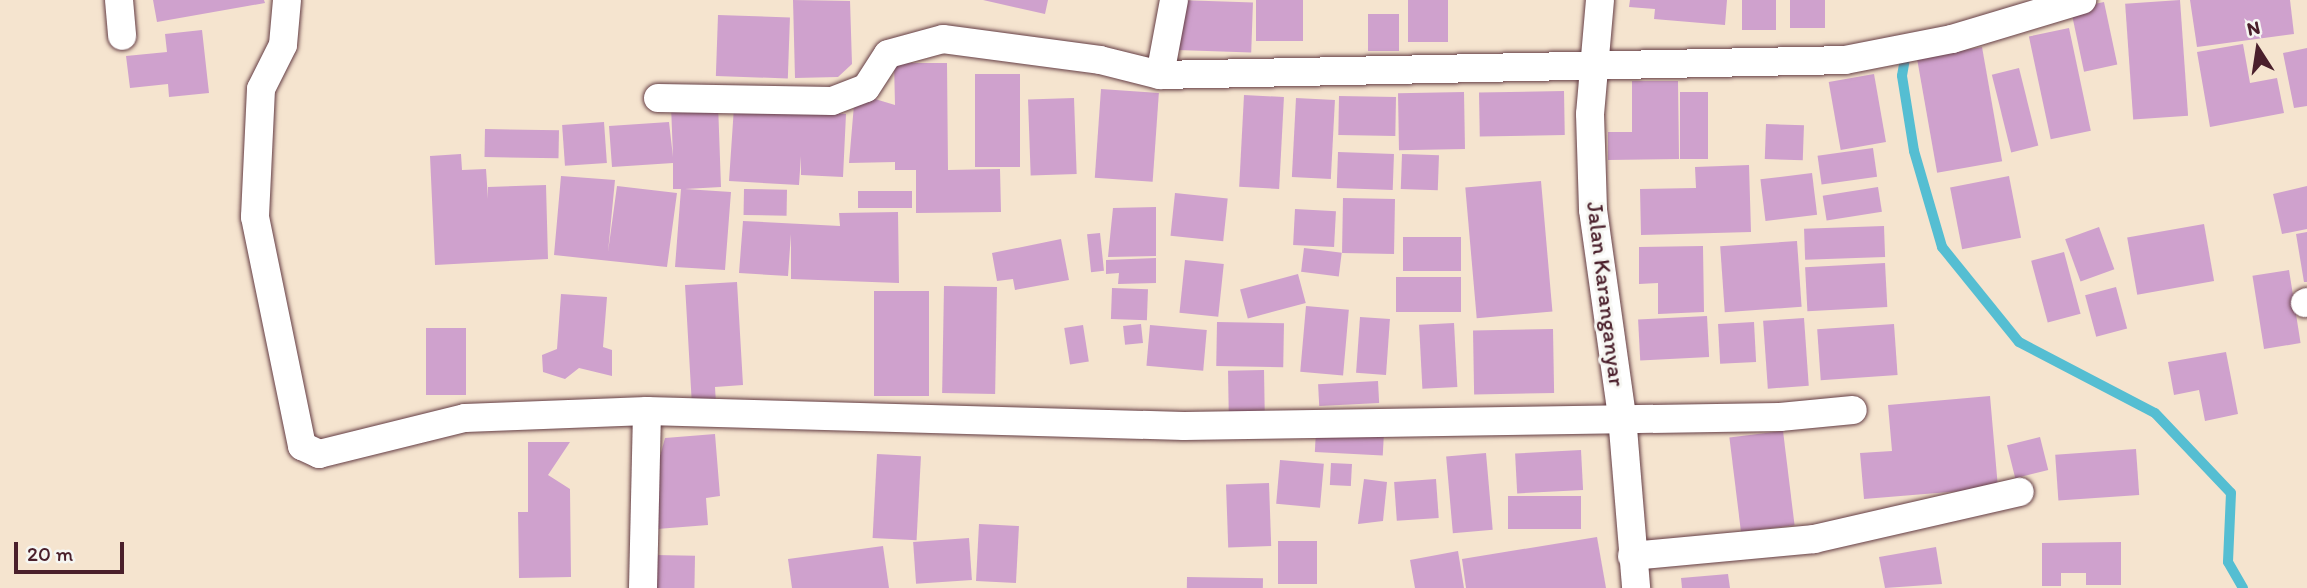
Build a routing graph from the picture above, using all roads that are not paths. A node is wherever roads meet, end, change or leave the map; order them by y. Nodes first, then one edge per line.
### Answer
1 (118, 0) edge
2 (287, 0) edge
3 (1174, 0) edge
4 (1600, 0) edge
5 (2082, 0) edge
6 (122, 36) dead end
7 (1594, 68) junction
8 (1160, 75) junction
9 (658, 98) dead end
10 (1853, 410) dead end
11 (647, 411) junction
12 (1622, 416) junction
13 (2020, 492) dead end
14 (1632, 556) junction
15 (643, 588) edge
16 (1636, 588) edge

1 - 6 street
2 - 11 street
3 - 8 street
4 - 7 street, Jalan Karanganyar
5 - 7 street
7 - 8 street
7 - 12 street, Jalan Karanganyar
8 - 9 street
10 - 12 street
11 - 12 street
11 - 15 street
12 - 14 street, Jalan Karanganyar
13 - 14 street
14 - 16 street, Jalan Karanganyar

